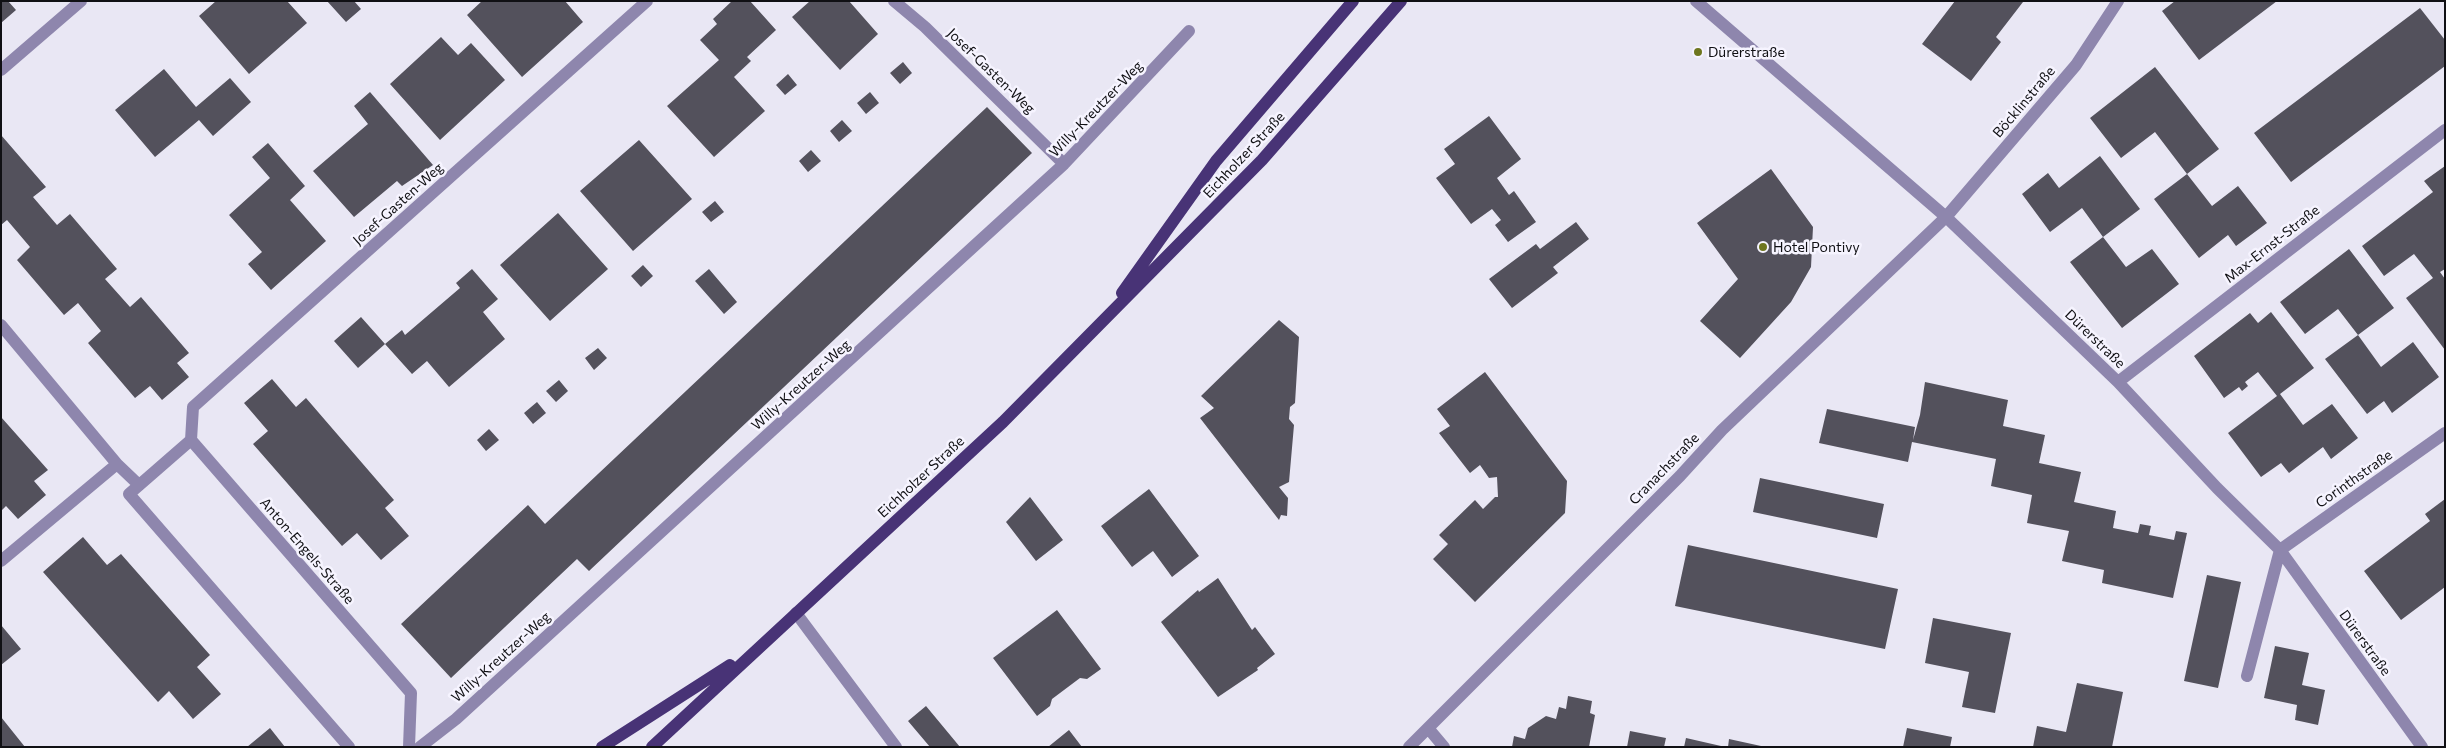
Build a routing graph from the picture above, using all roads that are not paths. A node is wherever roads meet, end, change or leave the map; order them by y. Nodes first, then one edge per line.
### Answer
1 (81, 1) edge
2 (647, 1) edge
3 (894, 1) edge
4 (1353, 1) edge
5 (1401, 1) edge
6 (1696, 1) edge
7 (2118, 1) edge
8 (1189, 31) dead end
9 (1, 70) edge
10 (2445, 130) edge
11 (1064, 164) junction
12 (1946, 218) junction
13 (1101, 323) junction
14 (1, 324) edge
15 (2118, 382) junction
16 (2445, 433) edge
17 (191, 440) junction
18 (117, 464) junction
19 (139, 485) junction
20 (2280, 550) junction
21 (1, 561) edge
22 (796, 613) junction
23 (757, 647) junction
24 (2247, 676) dead end
25 (1428, 728) junction
26 (349, 747) edge
27 (409, 747) edge
28 (420, 747) edge
29 (602, 747) edge
30 (652, 747) edge
31 (896, 747) edge
32 (1409, 747) edge
33 (1444, 747) edge
34 (2422, 747) edge

1 - 9 street
2 - 17 street, Josef-Gasten-Weg
3 - 11 street, Josef-Gasten-Weg
4 - 13 main road, Eichholzer Straße
5 - 13 main road, Eichholzer Straße
6 - 12 street, Dürerstraße
7 - 12 street, Böcklinstraße
8 - 11 street, Willy-Kreutzer-Weg
10 - 15 street, Max-Ernst-Straße
11 - 28 street, Willy-Kreutzer-Weg
12 - 15 street, Dürerstraße
12 - 25 street, Cranachstraße
13 - 22 main road, Eichholzer Straße
14 - 18 street
15 - 20 street, Dürerstraße
16 - 20 street, Corinthstraße
17 - 19 street
17 - 27 street, Anton-Engels-Straße
18 - 19 street
18 - 21 street
19 - 26 street
20 - 24 street
20 - 34 street, Dürerstraße
22 - 23 main road, Eichholzer Straße
22 - 31 street
23 - 29 main road, Eichholzer Straße
23 - 30 main road, Eichholzer Straße
25 - 32 street, Cranachstraße
25 - 33 street

